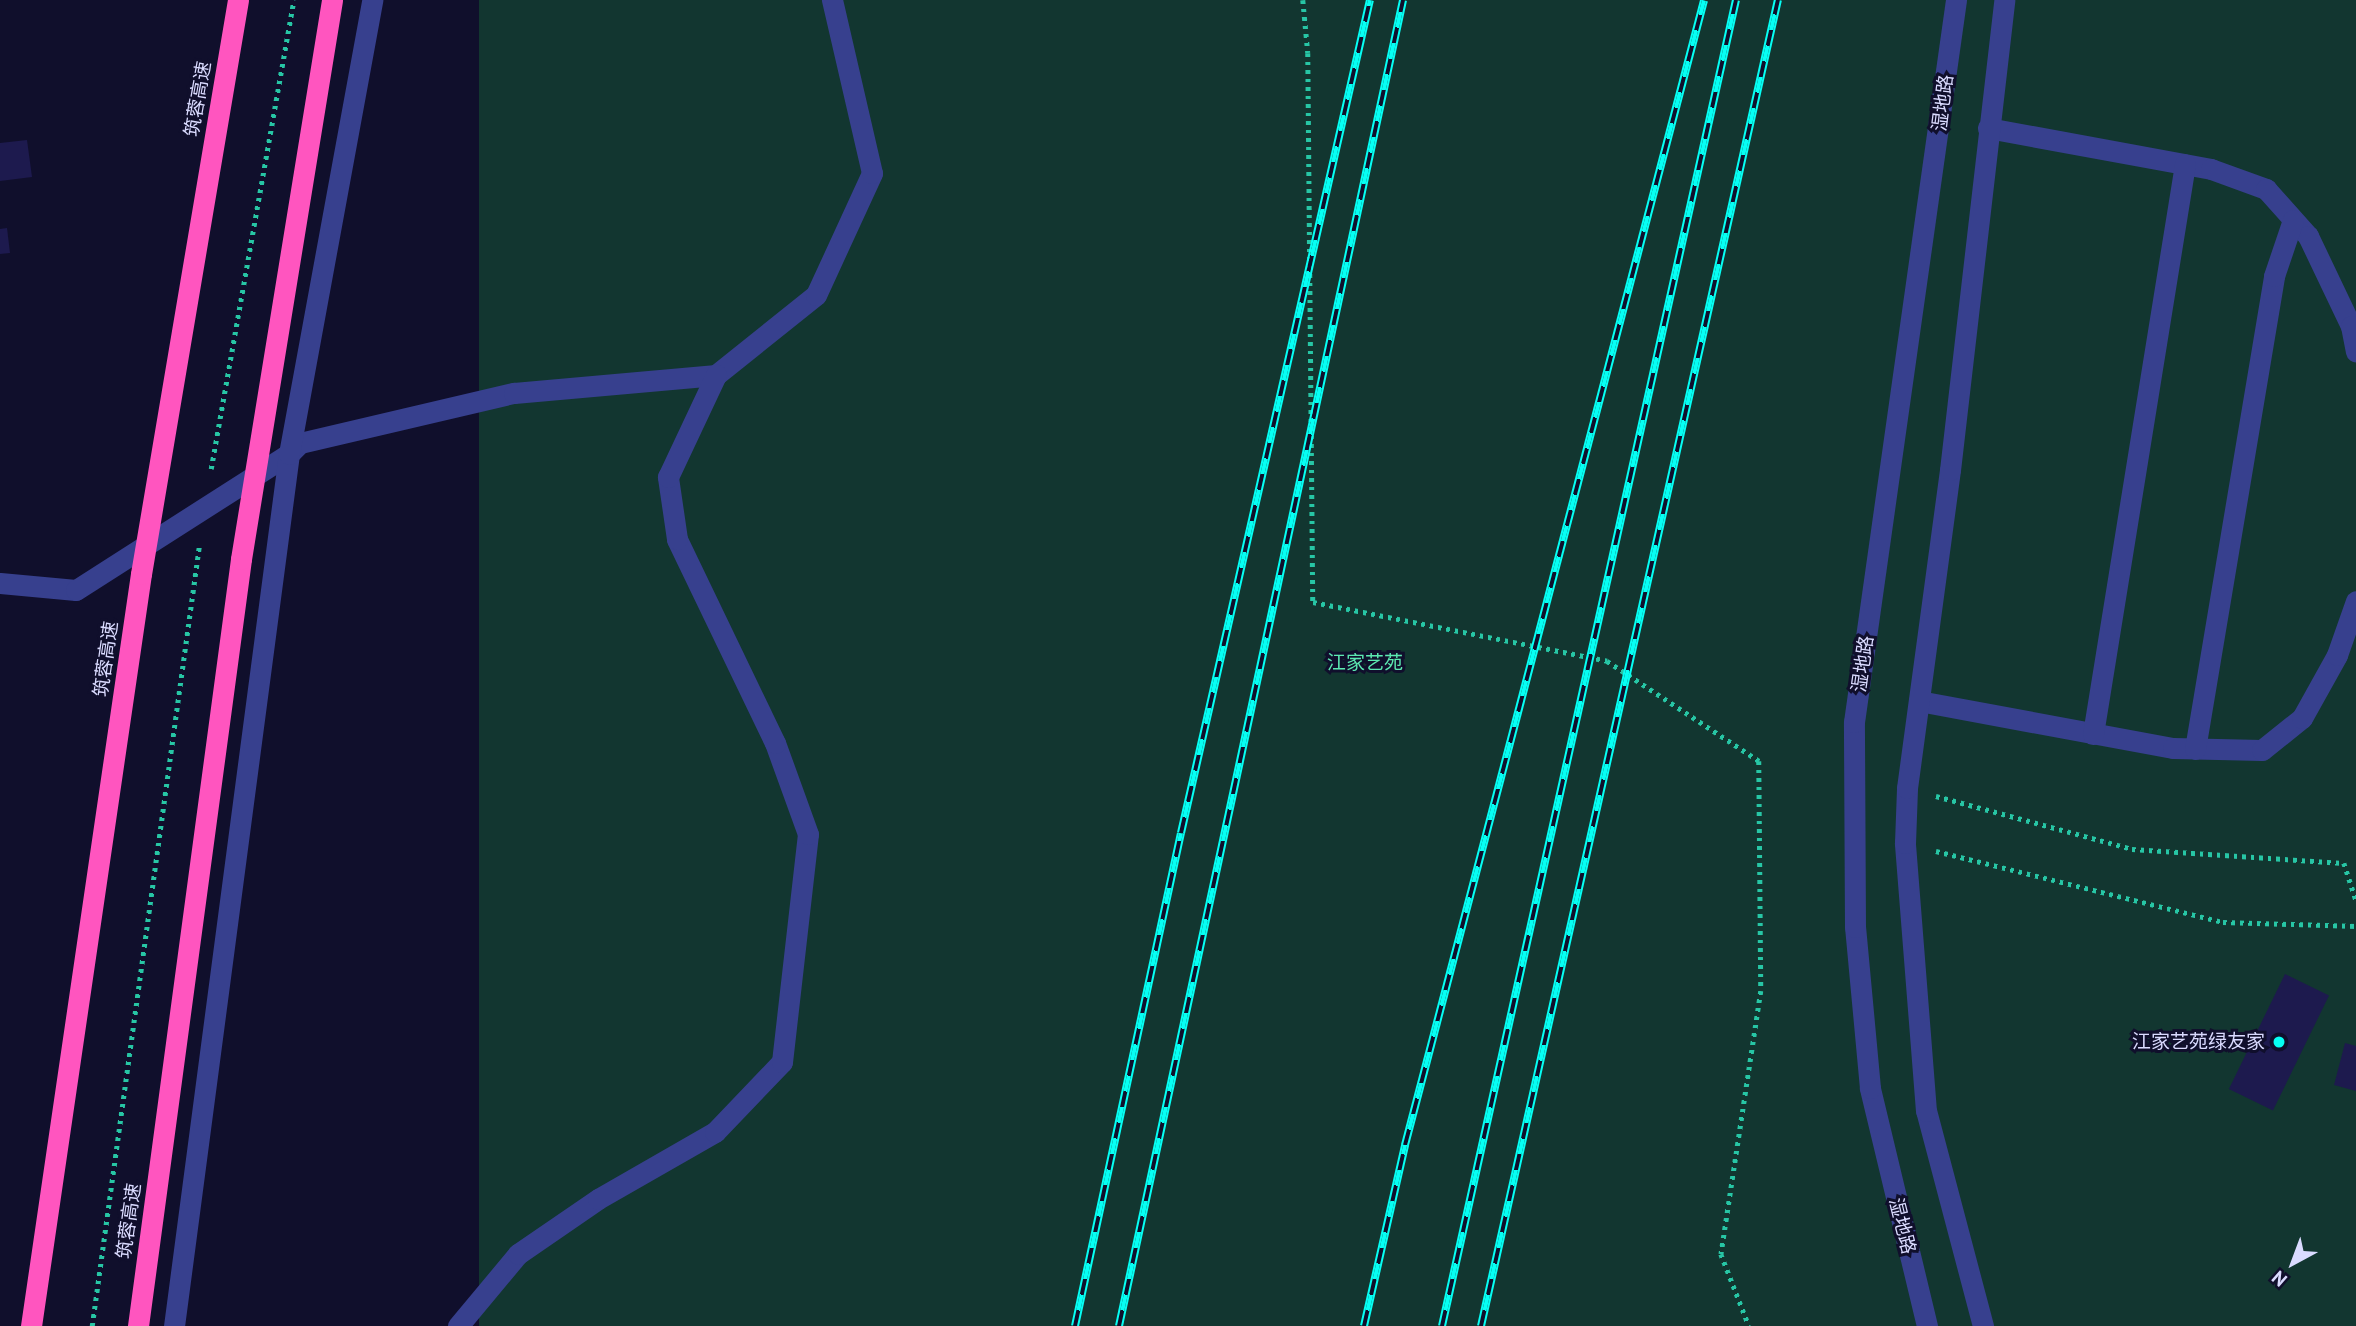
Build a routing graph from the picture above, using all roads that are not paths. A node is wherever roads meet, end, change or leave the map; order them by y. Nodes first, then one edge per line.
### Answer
1 (237, 0) edge
2 (332, 0) edge
3 (372, 0) edge
4 (832, 0) edge
5 (1955, 0) edge
6 (2004, 0) edge
7 (1987, 128) junction
8 (2185, 164) junction
9 (2293, 220) junction
10 (2356, 352) edge
11 (716, 375) junction
12 (289, 454) junction
13 (0, 583) edge
14 (2356, 601) edge
15 (1919, 701) junction
16 (2093, 734) junction
17 (2195, 749) junction
18 (31, 1326) edge
19 (138, 1326) edge
20 (174, 1326) edge
21 (458, 1326) edge
22 (1927, 1326) edge
23 (1983, 1326) edge

1 - 18 highway, 筑蓉高速, bridge
2 - 19 highway, 筑蓉高速, bridge
3 - 12 street
4 - 11 street
5 - 22 street, 湿地路
6 - 7 street
7 - 8 street
7 - 15 street
8 - 9 street
8 - 16 street
9 - 10 street
9 - 17 street
11 - 12 street
11 - 21 street
12 - 13 street
12 - 20 street
14 - 17 street
15 - 16 street
15 - 23 street
16 - 17 street

